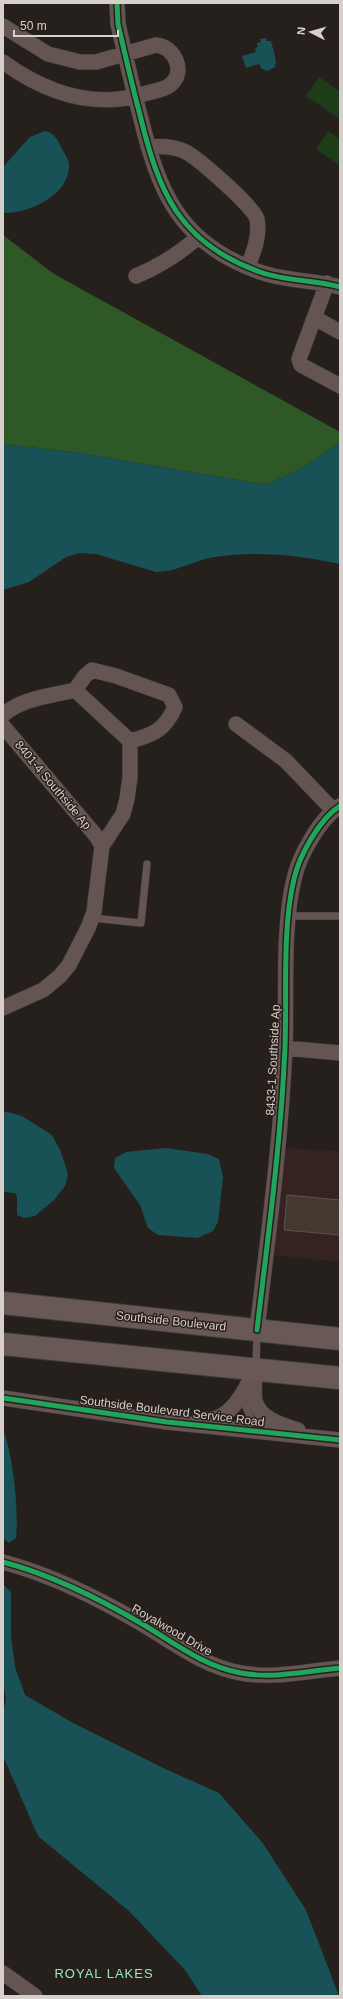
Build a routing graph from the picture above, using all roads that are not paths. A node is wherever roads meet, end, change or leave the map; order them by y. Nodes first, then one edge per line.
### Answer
1 (117, 3) edge
2 (3, 26) edge
3 (125, 52) junction
4 (3, 62) edge
5 (135, 97) junction
6 (148, 147) junction
7 (198, 236) junction
8 (248, 266) junction
9 (136, 276) dead end
10 (333, 285) edge
11 (315, 318) junction
12 (340, 332) edge
13 (340, 386) edge
14 (76, 690) junction
15 (3, 715) edge
16 (236, 724) dead end
17 (3, 726) edge
18 (130, 741) junction
19 (336, 808) edge
20 (102, 846) junction
21 (147, 864) dead end
22 (289, 916) junction
23 (340, 916) edge
24 (92, 918) junction
25 (3, 1008) edge
26 (285, 1048) junction
27 (340, 1053) edge
28 (3, 1303) edge
29 (257, 1330) junction
30 (340, 1339) edge
31 (3, 1344) edge
32 (256, 1369) junction
33 (340, 1378) edge
34 (241, 1396) junction
35 (3, 1398) edge
36 (167, 1422) junction
37 (264, 1433) junction
38 (335, 1440) edge
39 (3, 1562) edge
40 (340, 1668) edge
41 (3, 1973) edge
42 (35, 1996) edge

1 - 3 street
2 - 3 street
3 - 5 street
3 - 5 street
4 - 5 street
5 - 6 street
6 - 7 street
6 - 8 street
7 - 8 street
7 - 9 street
8 - 10 street
10 - 11 street
11 - 12 street
11 - 13 street
14 - 15 street
14 - 18 street
14 - 18 street
16 - 19 street
17 - 20 street, 8401-4 Southside Ap
18 - 20 street
19 - 22 street, 8433-1 Southside Ap
20 - 24 street
21 - 24 lane
22 - 23 lane
22 - 26 street, 8433-1 Southside Ap
24 - 25 street
26 - 27 street
26 - 29 street, 8433-1 Southside Ap
28 - 29 highway, Southside Boulevard
29 - 30 highway, Southside Boulevard
29 - 32 lane
31 - 32 highway
32 - 33 highway
32 - 34 street
32 - 38 street
34 - 36 street
34 - 37 lane
35 - 36 street, Southside Boulevard Service Road
36 - 37 street, Southside Boulevard Service Road
37 - 38 street, Southside Boulevard Service Road
39 - 40 street, Royalwood Drive
41 - 42 street

